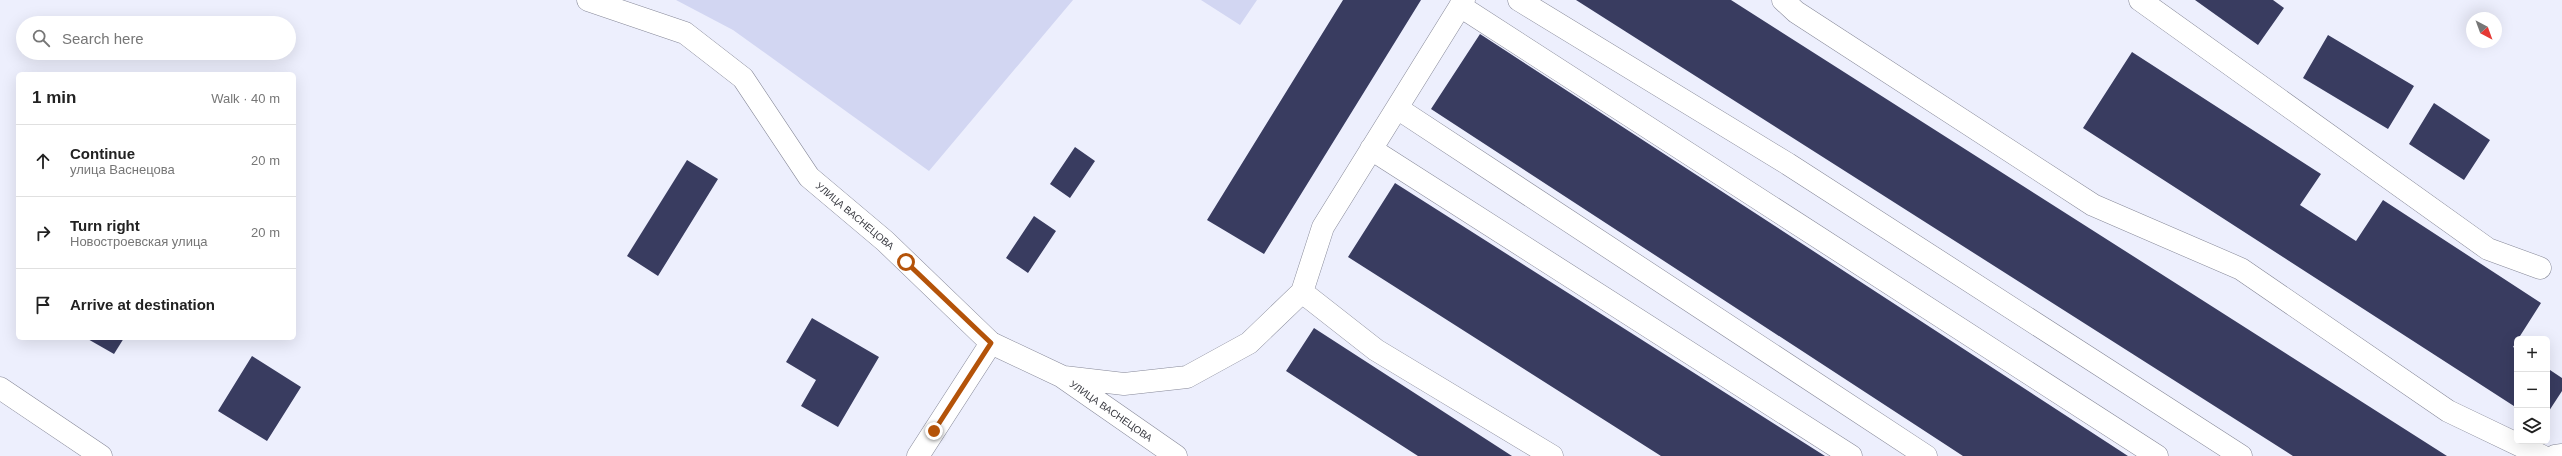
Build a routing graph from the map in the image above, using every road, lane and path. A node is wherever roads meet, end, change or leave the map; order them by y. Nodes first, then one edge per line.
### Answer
1 (588, 0) edge
2 (1519, 0) edge
3 (1783, 0) edge
4 (2140, 0) edge
5 (1462, 3) edge
6 (1397, 108) junction
7 (1371, 149) junction
8 (2540, 268) dead end
9 (1302, 292) junction
10 (991, 343) junction
11 (1060, 376) junction
12 (0, 388) edge
13 (2562, 455) edge
14 (100, 456) edge
15 (918, 456) edge
16 (1176, 456) edge
17 (1552, 456) edge
18 (1851, 456) edge
19 (1926, 456) edge
20 (2157, 456) edge
21 (2241, 456) edge
22 (2542, 456) edge
23 (2555, 456) edge

1 - 10 street, УЛИЦА ВАСНЕЦОВА
2 - 21 street
3 - 22 street
4 - 8 street
5 - 6 street
5 - 20 street
6 - 7 street
6 - 19 street
7 - 9 street
7 - 18 street
9 - 11 street
9 - 17 street
10 - 11 street, УЛИЦА ВАСНЕЦОВА
10 - 15 street
11 - 16 street, УЛИЦА ВАСНЕЦОВА
12 - 14 street
13 - 23 street

